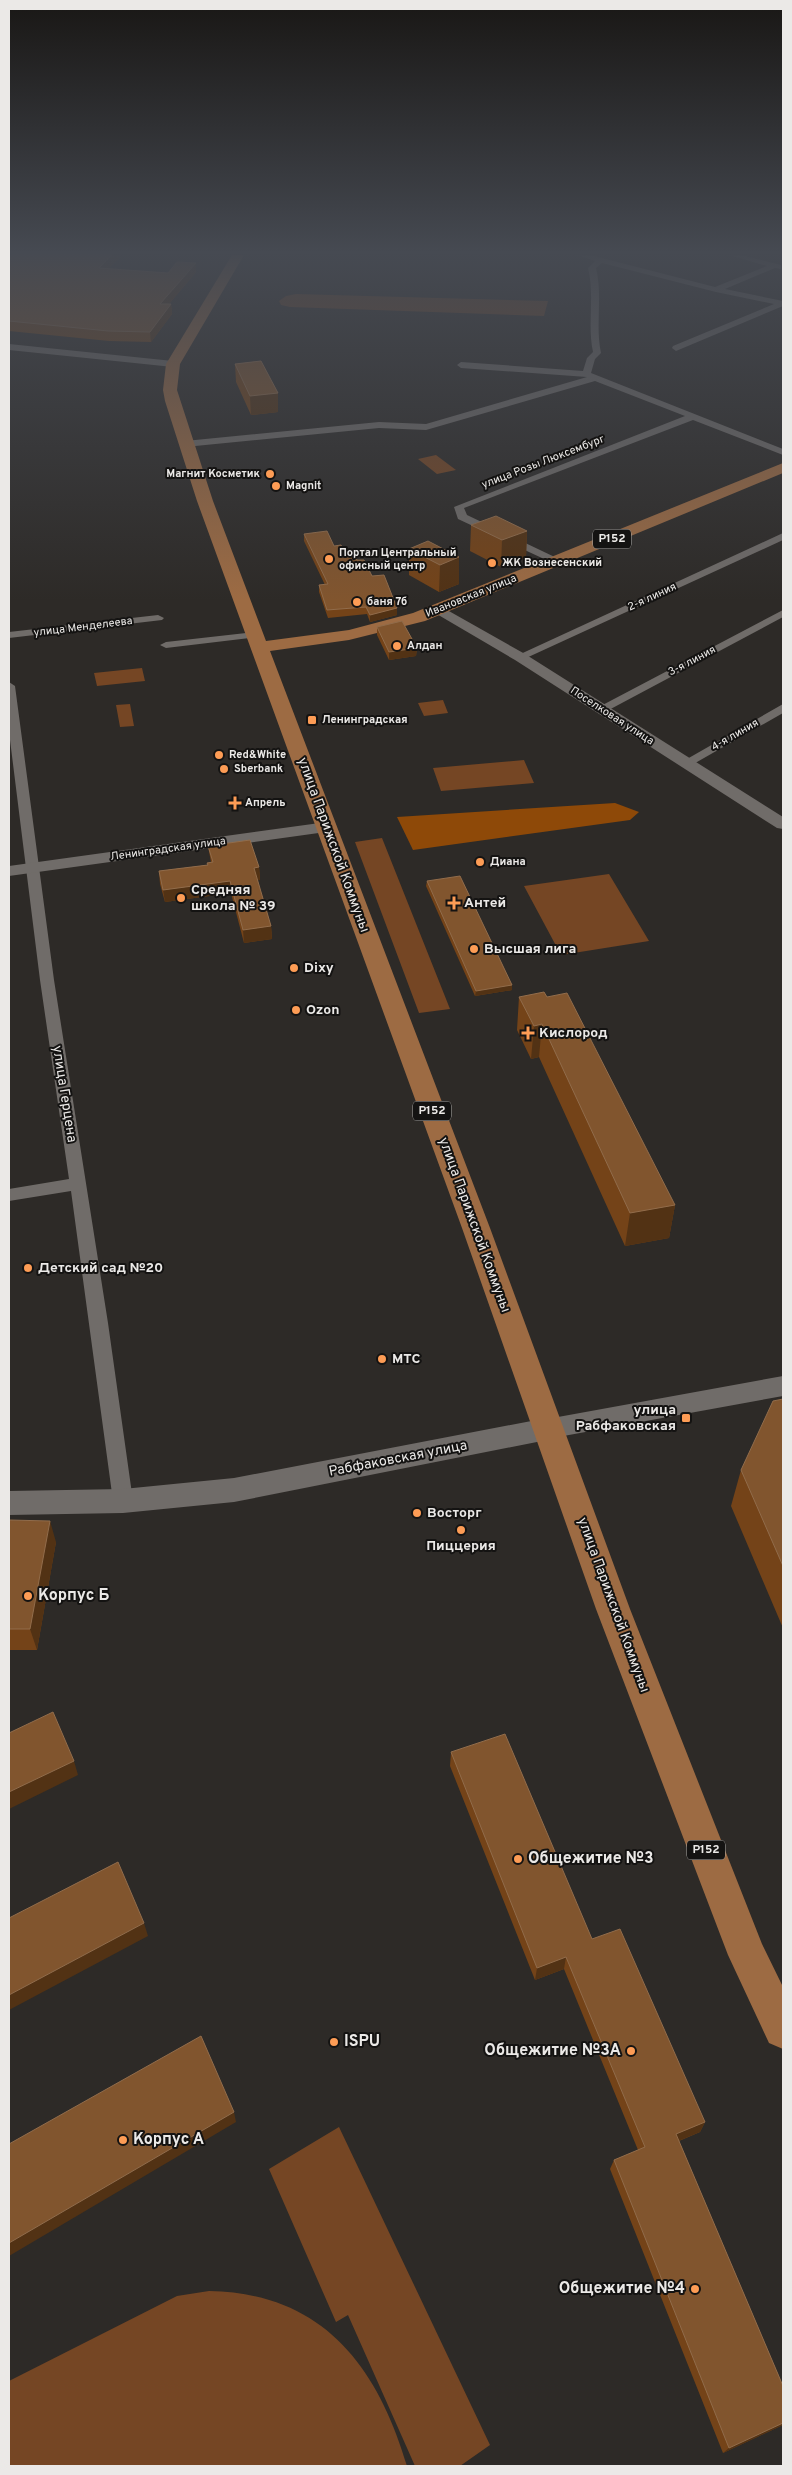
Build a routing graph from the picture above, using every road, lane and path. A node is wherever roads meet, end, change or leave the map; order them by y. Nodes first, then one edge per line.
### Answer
1 (172, 370) edge
2 (526, 370) edge
3 (590, 370) edge
4 (590, 376) junction
5 (691, 417) junction
6 (185, 444) junction
7 (783, 452) edge
8 (783, 468) edge
9 (783, 536) edge
10 (556, 562) junction
11 (440, 610) junction
12 (783, 612) edge
13 (158, 618) dead end
14 (9, 635) edge
15 (258, 641) junction
16 (166, 645) dead end
17 (520, 657) junction
18 (9, 686) edge
19 (783, 708) edge
20 (601, 709) junction
21 (13, 752) edge
22 (686, 763) junction
23 (783, 824) edge
24 (327, 827) junction
25 (32, 868) junction
26 (9, 871) edge
27 (78, 1184) junction
28 (9, 1195) edge
29 (783, 1386) edge
30 (547, 1429) junction
31 (9, 1502) edge
32 (122, 1502) junction
33 (783, 2029) edge

1 - 6 main road, улица Парижской Коммуны
2 - 4 street
3 - 4 street
4 - 5 street
4 - 6 street
5 - 7 street
5 - 10 street, улица Розы Люксембург
6 - 15 main road, улица Парижской Коммуны
8 - 10 main road, Ивановская улица / Р152
9 - 17 street, 2-я линия
10 - 11 main road, Ивановская улица / Р152
11 - 15 main road, Ивановская улица / Р152
11 - 17 street, Поселковая улица
12 - 20 street, 3-я линия
13 - 14 street, улица Менделеева
15 - 16 street
15 - 24 main road, улица Парижской Коммуны / Р152
17 - 20 street, Поселковая улица
18 - 21 street, улица Герцена
19 - 22 street, 4-я линия
20 - 22 street, Поселковая улица
21 - 25 street, улица Герцена
22 - 23 street, Поселковая улица
24 - 25 street, Ленинградская улица
24 - 30 main road, улица Парижской Коммуны / Р152
25 - 26 street, Ленинградская улица
25 - 27 street, улица Герцена
27 - 28 street
27 - 32 street, улица Герцена
29 - 30 street, Рабфаковская улица
30 - 32 main road, Рабфаковская улица
30 - 33 main road, улица Парижской Коммуны / Р152
31 - 32 main road, Рабфаковская улица

